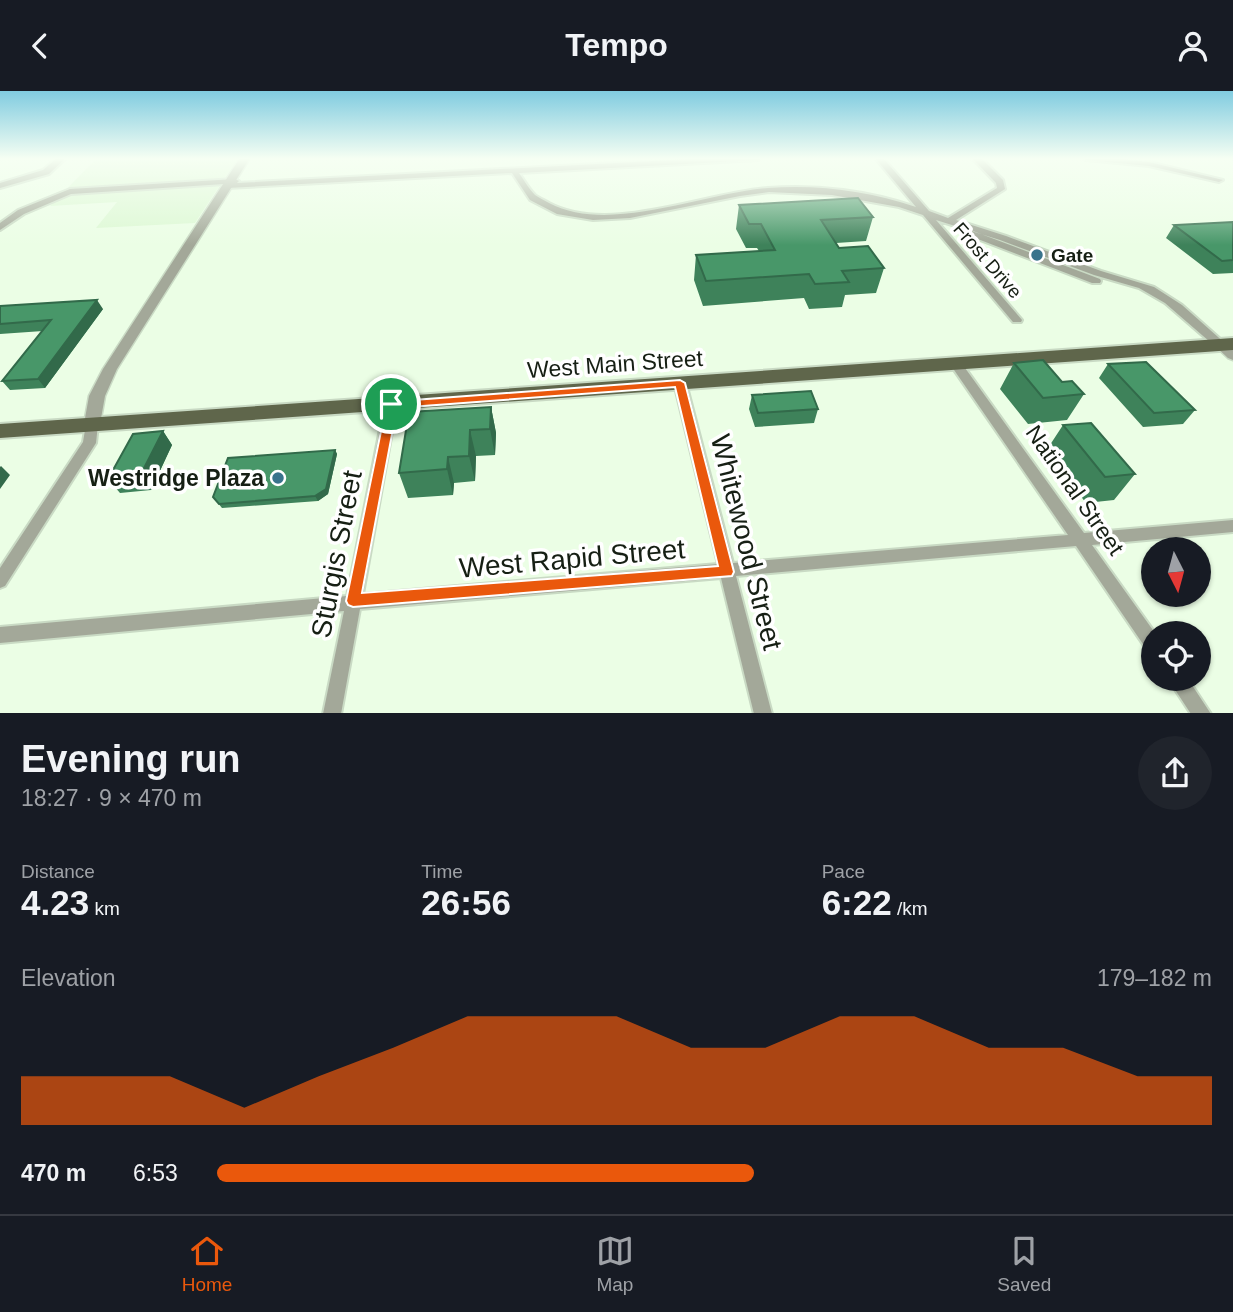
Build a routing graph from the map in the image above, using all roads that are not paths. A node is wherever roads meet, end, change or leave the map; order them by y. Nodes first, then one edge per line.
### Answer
1 (158, 187) edge
2 (226, 187) edge
3 (524, 187) edge
4 (904, 187) edge
5 (1000, 187) edge
6 (925, 212) junction
7 (948, 221) junction
8 (0, 227) edge
9 (1017, 320) dead end
10 (1229, 348) edge
11 (956, 364) junction
12 (680, 383) junction
13 (391, 404) junction
14 (92, 424) junction
15 (0, 431) edge
16 (1233, 526) edge
17 (1080, 540) junction
18 (727, 572) junction
19 (0, 581) edge
20 (353, 601) junction
21 (1141, 627) edge
22 (0, 635) edge
23 (1186, 691) edge
24 (332, 713) edge
25 (763, 713) edge
26 (1202, 713) edge

1 - 8 street
2 - 14 street
3 - 6 street
4 - 6 street, Frost Drive
5 - 7 street
6 - 7 street
6 - 9 street, Frost Drive
7 - 10 street
10 - 11 main road, West Main Street
11 - 12 main road, West Main Street
11 - 17 street, National Street
12 - 13 main road, West Main Street
12 - 18 street, Whitewood Street
13 - 14 main road, West Main Street
13 - 20 street, Sturgis Street
14 - 15 main road, West Main Street
14 - 19 street
16 - 17 street, West Rapid Street
17 - 18 street, West Rapid Street
17 - 21 street, National Street
18 - 20 street, West Rapid Street
18 - 25 street, Whitewood Street
20 - 22 street, West Rapid Street
20 - 24 street, Sturgis Street
23 - 26 street

